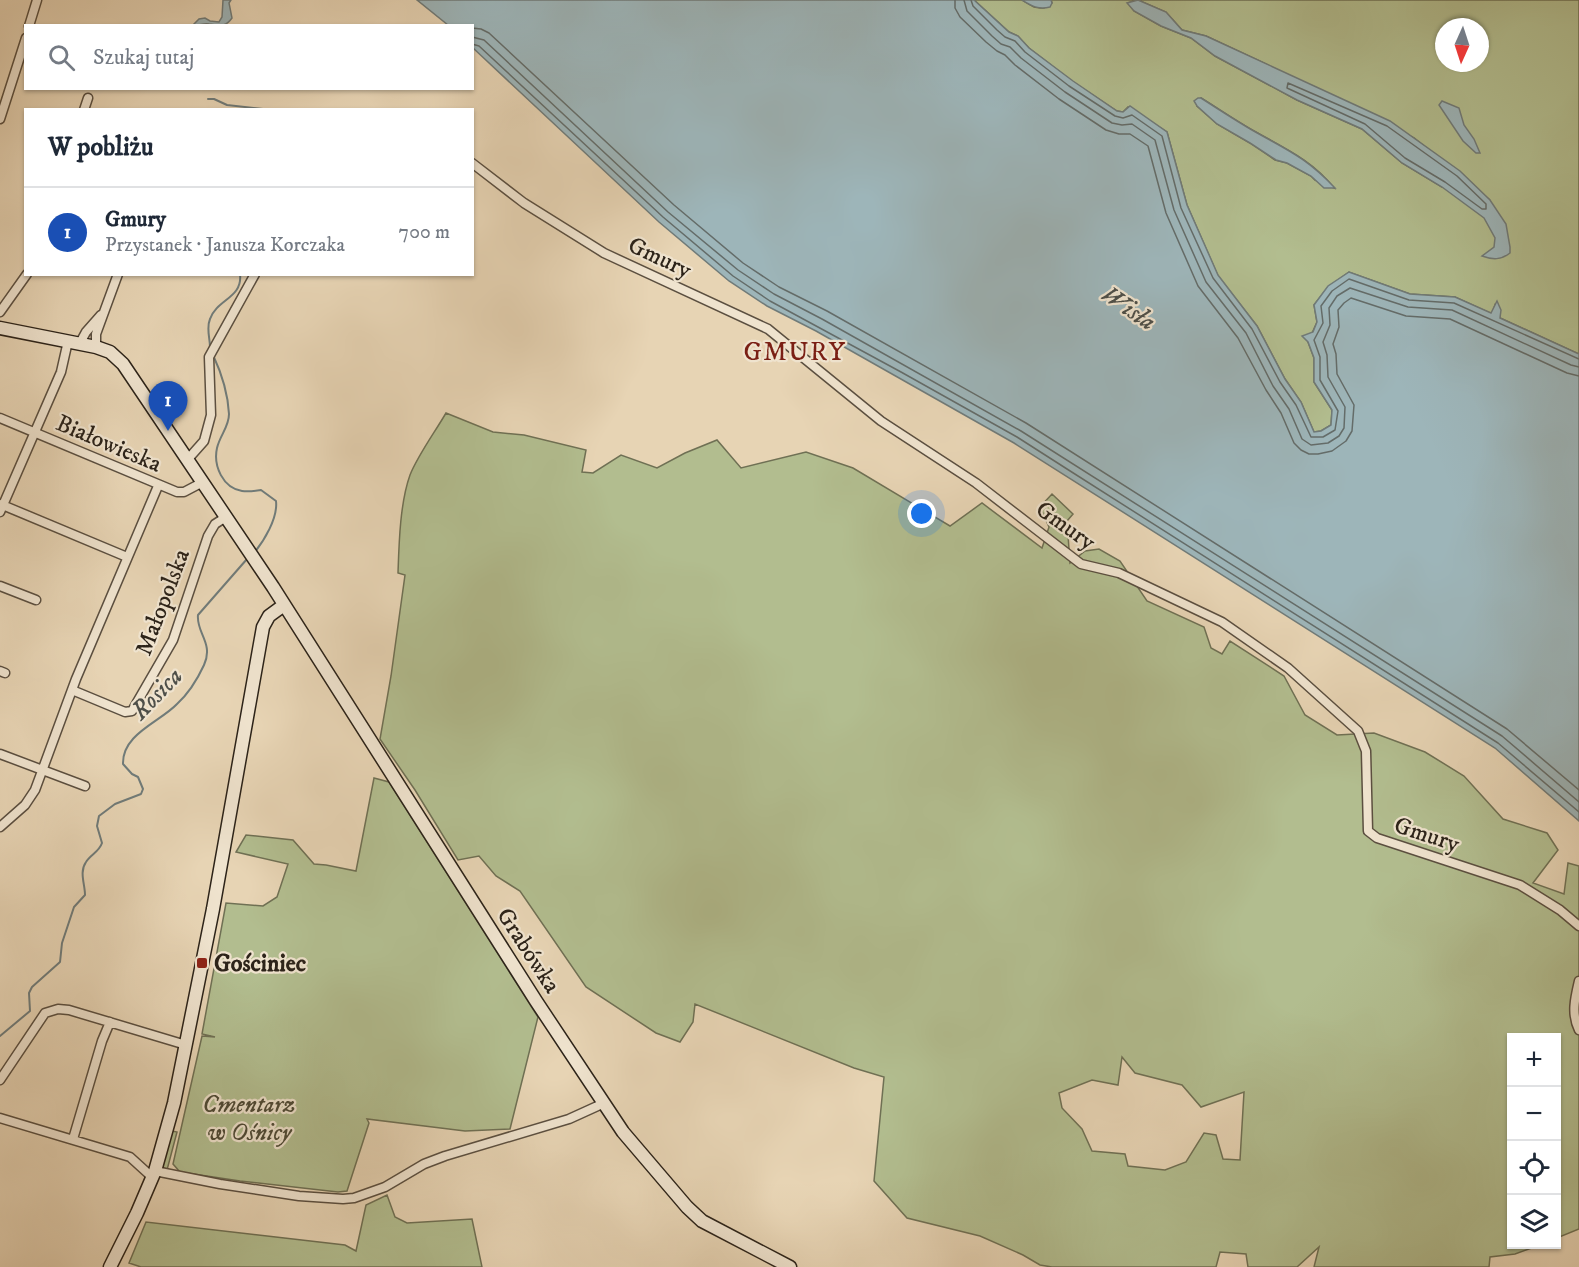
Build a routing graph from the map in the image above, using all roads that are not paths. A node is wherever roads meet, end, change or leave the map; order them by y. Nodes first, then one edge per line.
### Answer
1 (37, 0) edge
2 (30, 24) edge
3 (24, 44) edge
4 (88, 98) dead end
5 (85, 108) edge
6 (0, 119) edge
7 (474, 165) edge
8 (26, 276) edge
9 (117, 276) edge
10 (254, 276) edge
11 (105, 310) junction
12 (0, 312) edge
13 (0, 328) edge
14 (74, 342) junction
15 (96, 347) junction
16 (0, 418) edge
17 (36, 433) junction
18 (188, 459) junction
19 (203, 483) junction
20 (159, 486) junction
21 (1, 507) edge
22 (226, 517) junction
23 (127, 557) junction
24 (0, 586) edge
25 (36, 600) dead end
26 (284, 605) junction
27 (72, 690) junction
28 (0, 754) edge
29 (43, 770) junction
30 (85, 786) dead end
31 (0, 827) edge
32 (1579, 926) edge
33 (1579, 981) edge
34 (110, 1022) junction
35 (1579, 1030) edge
36 (186, 1045) junction
37 (0, 1080) edge
38 (603, 1104) junction
39 (0, 1118) edge
40 (73, 1139) junction
41 (154, 1174) junction
42 (110, 1267) edge
43 (790, 1267) edge

1 - 2 street
3 - 6 street
4 - 5 street
7 - 32 street, Gmury
8 - 12 street
9 - 11 street
10 - 18 street
11 - 14 street
11 - 15 street
13 - 14 street
14 - 15 street
14 - 17 street
15 - 18 street, Grabówka
16 - 17 street, Białowieska
17 - 20 street, Białowieska
17 - 21 street
18 - 19 street, Grabówka
19 - 20 street, Białowieska
19 - 22 street, Grabówka
20 - 23 street, Małopolska
21 - 23 street
22 - 26 street, Grabówka
22 - 27 street, Małopolska
23 - 27 street, Małopolska
24 - 25 street
26 - 36 street
26 - 38 street, Grabówka
27 - 29 street, Małopolska
28 - 29 street
29 - 30 street
29 - 31 street, Małopolska
33 - 35 street
34 - 36 street
34 - 37 street
34 - 40 street
36 - 41 street
38 - 41 street
38 - 43 street, Grabówka
39 - 40 street
40 - 41 street
41 - 42 street

